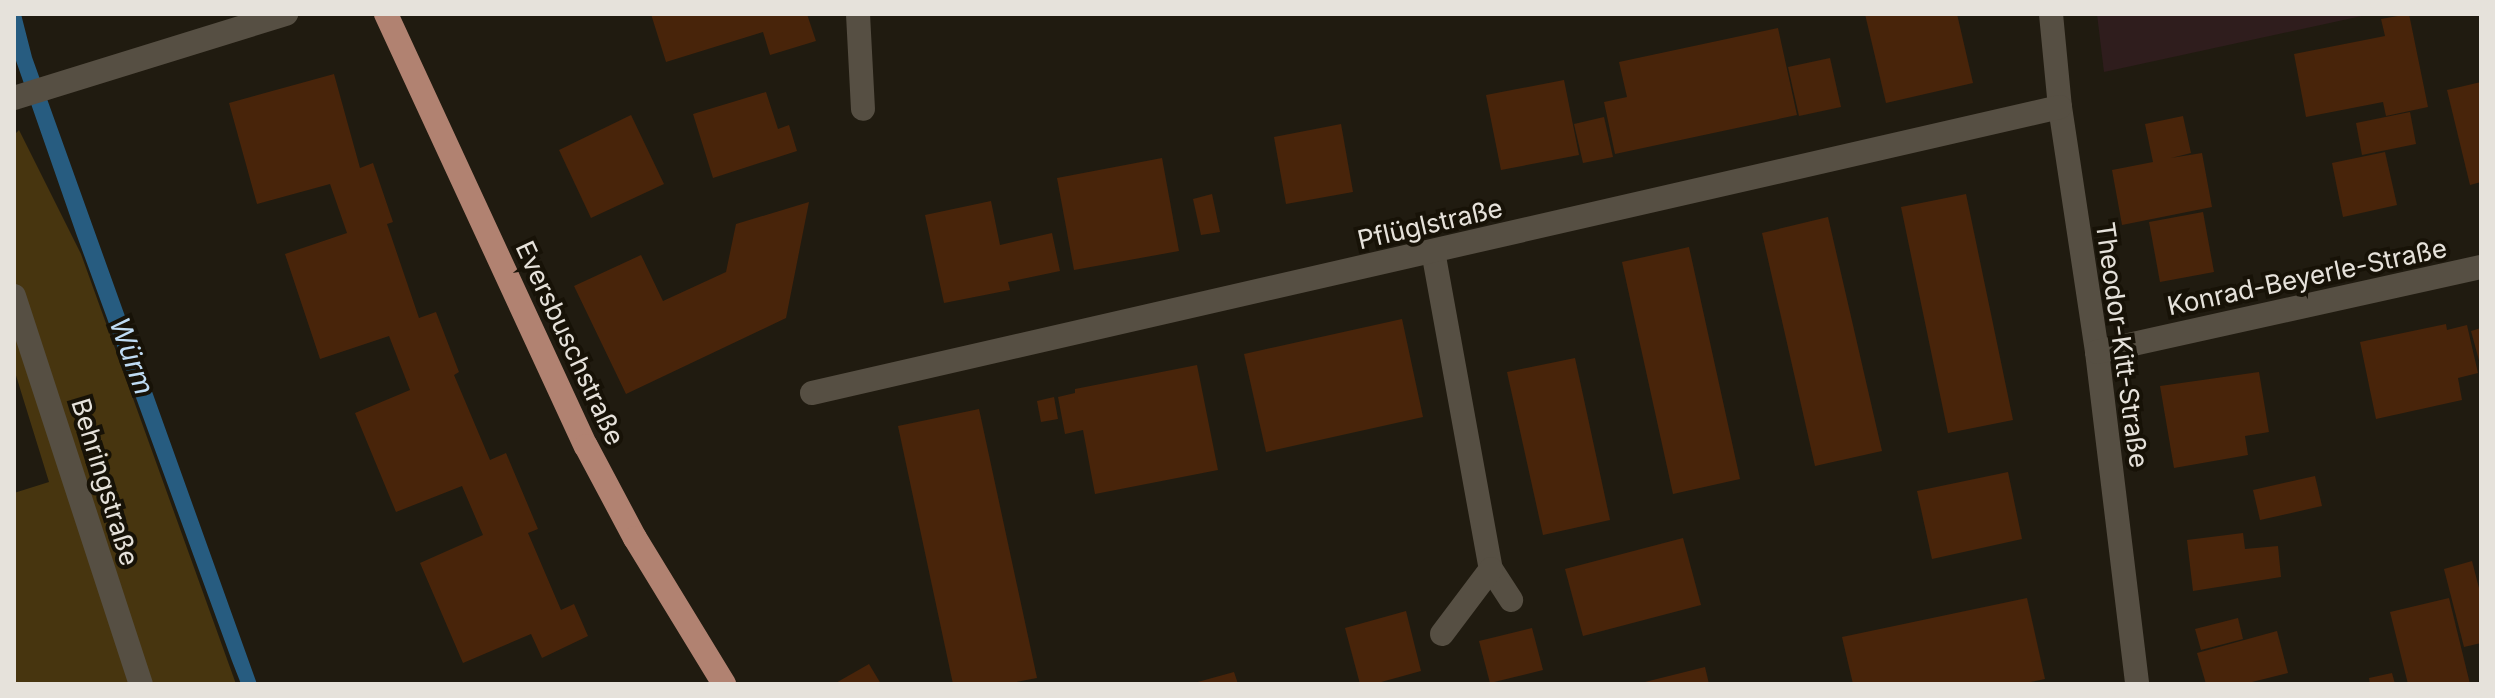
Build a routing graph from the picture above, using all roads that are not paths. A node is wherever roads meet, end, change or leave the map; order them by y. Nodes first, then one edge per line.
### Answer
1 (286, 14) edge
2 (386, 14) edge
3 (858, 14) edge
4 (2051, 14) edge
5 (14, 98) edge
6 (2060, 107) junction
7 (863, 109) dead end
8 (1433, 251) junction
9 (2481, 267) edge
10 (14, 296) edge
11 (2097, 352) junction
12 (812, 393) dead end
13 (1491, 569) junction
14 (1511, 600) dead end
15 (1442, 634) dead end
16 (141, 684) edge
17 (724, 684) edge
18 (2137, 684) edge

1 - 5 street
2 - 17 main road, Eversbuschstraße
3 - 7 street
4 - 6 street, Theodor-Kitt-Straße
6 - 8 street, Pflüglstraße
6 - 11 street, Theodor-Kitt-Straße
8 - 12 street, Pflüglstraße
8 - 13 street
9 - 11 street, Konrad-Beyerle-Straße
10 - 16 street, Behringstraße
11 - 18 street, Theodor-Kitt-Straße
13 - 14 street
13 - 15 street

